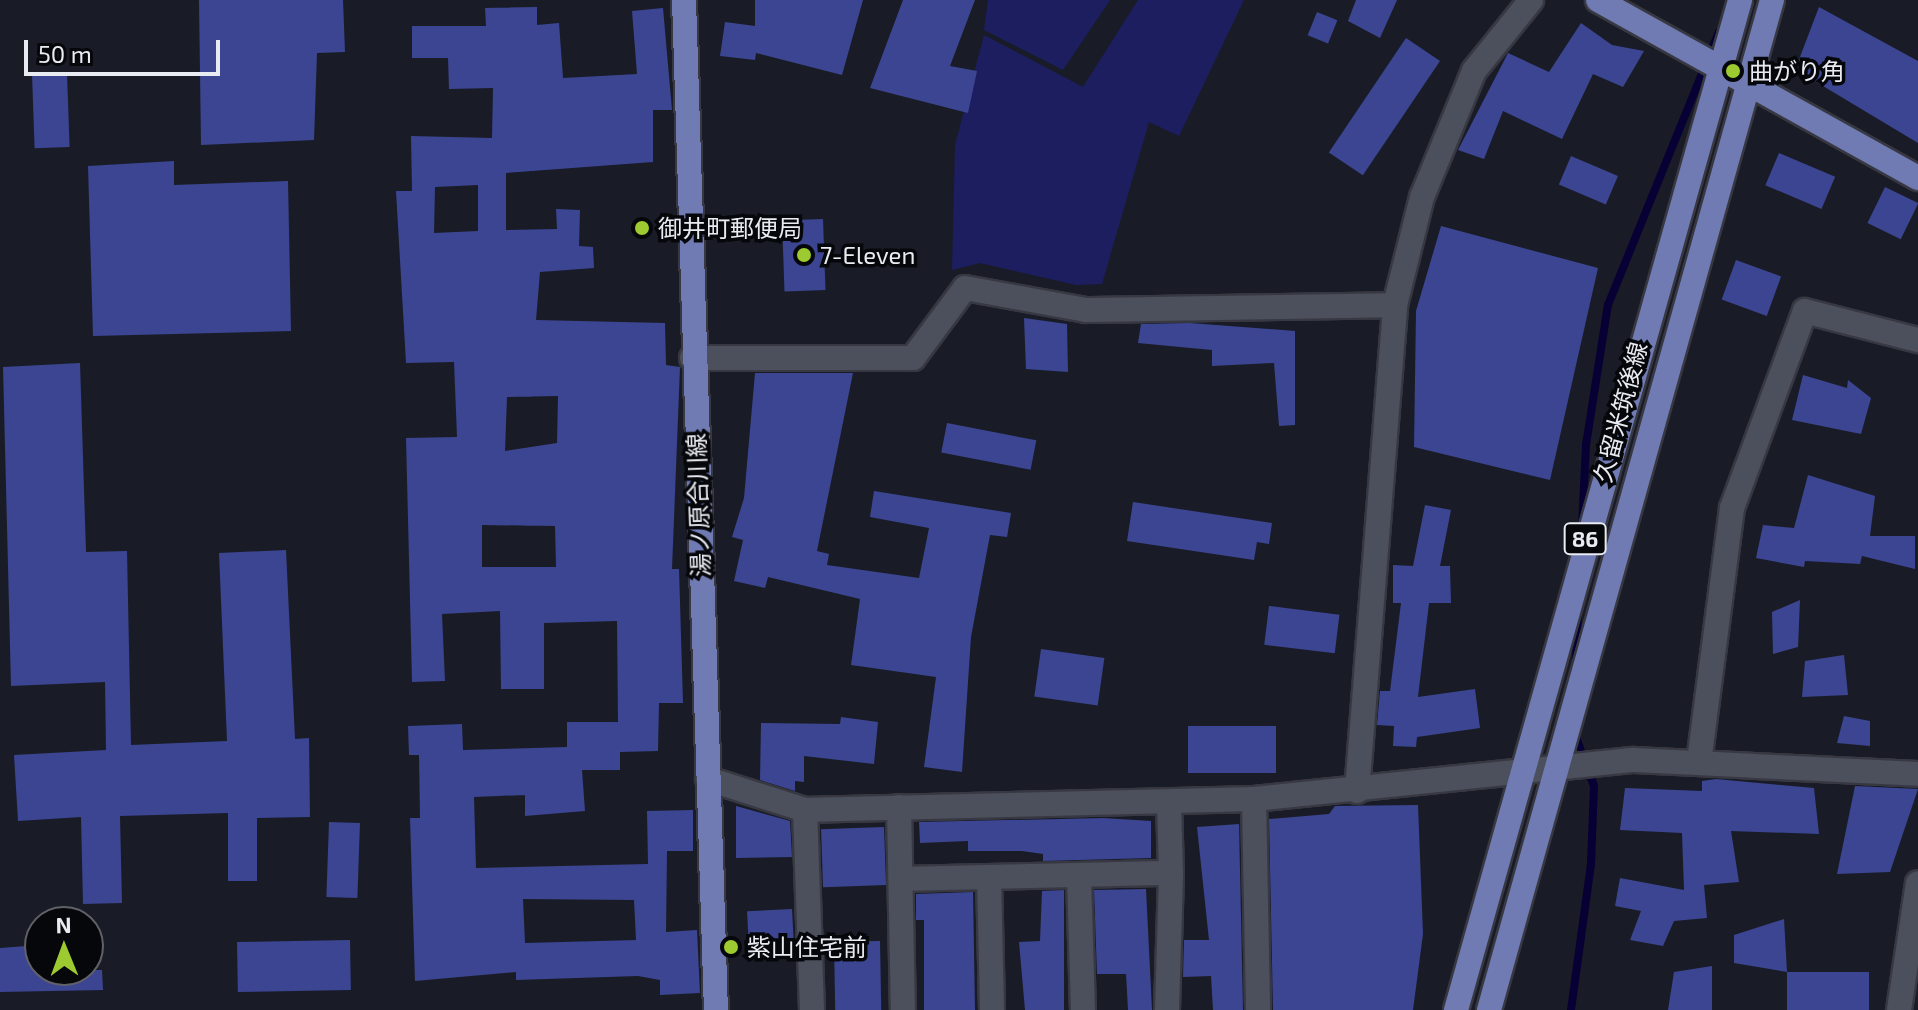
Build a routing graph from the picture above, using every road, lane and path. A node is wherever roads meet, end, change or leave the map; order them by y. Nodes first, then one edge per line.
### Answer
1 (684, 0) edge
2 (1531, 0) edge
3 (1598, 0) edge
4 (1740, 0) edge
5 (1772, 0) edge
6 (1722, 70) junction
7 (1748, 84) junction
8 (1918, 178) edge
9 (1395, 305) junction
10 (1918, 340) edge
11 (692, 358) junction
12 (1699, 762) junction
13 (1555, 767) junction
14 (1522, 769) junction
15 (1918, 774) edge
16 (708, 779) junction
17 (1357, 791) junction
18 (1254, 799) junction
19 (1169, 802) junction
20 (899, 807) junction
21 (805, 810) junction
22 (1171, 873) junction
23 (1079, 876) junction
24 (989, 877) junction
25 (901, 879) junction
26 (1918, 883) edge
27 (1913, 939) edge
28 (716, 1010) edge
29 (812, 1010) edge
30 (903, 1010) edge
31 (992, 1010) edge
32 (1083, 1010) edge
33 (1167, 1010) edge
34 (1258, 1010) edge
35 (1456, 1010) edge
36 (1489, 1010) edge
37 (1899, 1010) edge

1 - 11 main road, 湯ノ原合川線
2 - 9 street
3 - 6 main road
4 - 6 main road, 久留米筑後線 / 86
5 - 7 main road, 久留米筑後線 / 86
6 - 7 main road
6 - 14 main road, 久留米筑後線 / 86
7 - 8 main road
7 - 13 main road, 久留米筑後線 / 86
9 - 11 street
9 - 17 street
10 - 12 street
11 - 16 main road, 湯ノ原合川線
12 - 13 street
12 - 15 street
13 - 14 street
13 - 36 main road, 久留米筑後線 / 86
14 - 17 street
14 - 35 main road, 久留米筑後線 / 86
16 - 21 street
16 - 28 main road, 湯ノ原合川線
17 - 18 street
18 - 19 street
18 - 34 street
19 - 20 street
19 - 22 street
20 - 21 street
20 - 25 street
21 - 29 street
22 - 23 street
22 - 33 street
23 - 24 street
23 - 32 street
24 - 25 street
24 - 31 street
25 - 30 street
26 - 27 street
27 - 37 street

